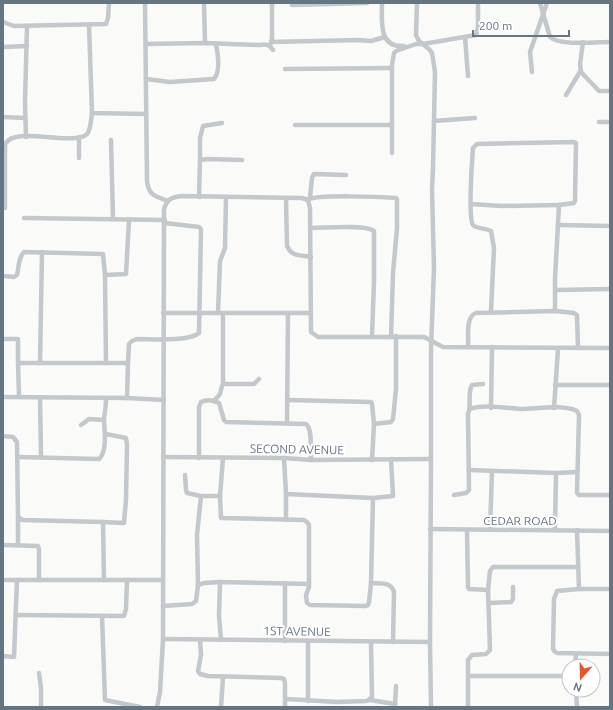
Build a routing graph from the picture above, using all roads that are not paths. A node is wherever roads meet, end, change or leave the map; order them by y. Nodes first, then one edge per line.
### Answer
1 (109, 3) edge
2 (145, 3) edge
3 (204, 3) edge
4 (272, 3) edge
5 (292, 3) edge
6 (367, 3) edge
7 (382, 3) edge
8 (418, 3) edge
9 (478, 3) edge
10 (540, 3) edge
11 (547, 3) edge
12 (544, 12) junction
13 (3, 22) edge
14 (89, 25) junction
15 (27, 26) junction
16 (385, 37) junction
17 (465, 37) junction
18 (583, 42) junction
19 (610, 42) edge
20 (205, 43) junction
21 (146, 44) junction
22 (216, 44) junction
23 (423, 44) junction
24 (26, 46) junction
25 (271, 46) junction
26 (410, 46) junction
27 (3, 47) edge
28 (392, 68) junction
29 (285, 69) dead end
30 (581, 70) junction
31 (532, 72) dead end
32 (468, 76) dead end
33 (146, 79) junction
34 (610, 91) edge
35 (566, 95) dead end
36 (92, 113) junction
37 (146, 114) junction
38 (3, 117) edge
39 (25, 118) junction
40 (475, 118) dead end
41 (434, 121) junction
42 (599, 122) dead end
43 (610, 122) edge
44 (222, 123) dead end
45 (295, 125) dead end
46 (392, 125) junction
47 (26, 137) junction
48 (79, 137) junction
49 (111, 140) dead end
50 (392, 153) dead end
51 (79, 158) dead end
52 (200, 160) junction
53 (242, 160) dead end
54 (346, 176) dead end
55 (199, 196) junction
56 (226, 197) junction
57 (286, 198) junction
58 (309, 199) junction
59 (168, 201) junction
60 (471, 204) junction
61 (559, 205) junction
62 (5, 208) dead end
63 (24, 218) dead end
64 (113, 219) junction
65 (129, 220) junction
66 (165, 221) junction
67 (558, 225) junction
68 (610, 226) edge
69 (310, 228) junction
70 (42, 252) junction
71 (311, 257) junction
72 (105, 275) junction
73 (3, 276) edge
74 (610, 289) edge
75 (556, 290) junction
76 (491, 311) junction
77 (555, 311) junction
78 (163, 313) junction
79 (199, 313) junction
80 (220, 313) junction
81 (288, 313) junction
82 (310, 314) junction
83 (372, 336) junction
84 (393, 337) junction
85 (3, 339) edge
86 (164, 340) junction
87 (432, 341) junction
88 (468, 347) junction
89 (492, 347) junction
90 (558, 348) junction
91 (578, 348) junction
92 (610, 348) edge
93 (18, 363) junction
94 (40, 363) junction
95 (106, 363) junction
96 (128, 363) junction
97 (259, 379) dead end
98 (223, 384) junction
99 (483, 384) dead end
100 (555, 385) junction
101 (610, 385) edge
102 (19, 396) junction
103 (3, 397) edge
104 (40, 397) junction
105 (127, 398) junction
106 (106, 399) junction
107 (164, 400) junction
108 (287, 400) junction
109 (214, 401) junction
110 (491, 408) junction
111 (554, 408) junction
112 (470, 409) junction
113 (104, 420) junction
114 (287, 423) junction
115 (374, 424) junction
116 (81, 425) dead end
117 (106, 434) junction
118 (3, 436) edge
119 (41, 457) junction
120 (163, 457) junction
121 (18, 458) junction
122 (199, 458) junction
123 (223, 458) junction
124 (284, 458) junction
125 (431, 459) junction
126 (311, 460) junction
127 (372, 460) junction
128 (391, 460) junction
129 (469, 470) junction
130 (492, 471) junction
131 (577, 472) junction
132 (556, 473) junction
133 (185, 475) dead end
134 (286, 494) junction
135 (610, 494) edge
136 (454, 495) dead end
137 (201, 496) junction
138 (220, 496) junction
139 (373, 498) junction
140 (18, 516) junction
141 (286, 520) junction
142 (103, 522) junction
143 (430, 529) junction
144 (467, 530) junction
145 (490, 530) junction
146 (554, 530) junction
147 (577, 530) junction
148 (610, 531) edge
149 (3, 545) edge
150 (18, 545) junction
151 (578, 567) junction
152 (3, 580) edge
153 (17, 580) junction
154 (39, 580) junction
155 (104, 580) junction
156 (127, 580) junction
157 (162, 580) junction
158 (220, 582) junction
159 (285, 583) junction
160 (371, 583) junction
161 (309, 584) junction
162 (198, 585) junction
163 (513, 587) dead end
164 (579, 589) junction
165 (488, 590) junction
166 (610, 590) edge
167 (488, 603) junction
168 (163, 606) junction
169 (16, 615) junction
170 (102, 616) junction
171 (163, 639) junction
172 (200, 640) junction
173 (222, 640) junction
174 (285, 641) junction
175 (308, 641) junction
176 (371, 642) junction
177 (393, 642) junction
178 (430, 642) junction
179 (576, 654) junction
180 (610, 654) edge
181 (3, 656) edge
182 (576, 658) edge
183 (39, 673) dead end
184 (468, 676) junction
185 (561, 676) edge
186 (223, 677) junction
187 (396, 686) dead end
188 (286, 699) junction
189 (370, 700) junction
190 (308, 701) junction
191 (395, 705) edge
192 (41, 707) edge
193 (140, 707) edge
194 (156, 707) edge
195 (221, 707) edge
196 (285, 707) edge
197 (432, 707) edge
198 (468, 707) edge

1 - 14 street
2 - 21 street
3 - 20 street
4 - 25 street
5 - 6 street
7 - 16 street
8 - 23 street
9 - 17 street
10 - 12 street
11 - 12 street
12 - 18 street
12 - 31 street
13 - 15 street
14 - 15 street
14 - 36 street
15 - 24 street
16 - 25 street
16 - 26 street
17 - 23 street
17 - 32 street
18 - 19 street
18 - 30 street
20 - 21 street
20 - 22 street
21 - 33 street
22 - 25 street
22 - 33 street
23 - 26 street
23 - 41 street
24 - 27 street
24 - 39 street
26 - 28 street
28 - 29 street
28 - 46 street
30 - 34 street
30 - 35 street
33 - 37 street
36 - 37 street
36 - 48 street
37 - 59 street
38 - 39 street
39 - 47 street
40 - 41 street
41 - 87 street
42 - 43 street
44 - 52 street
45 - 46 street
46 - 50 street
47 - 48 street
47 - 62 street
48 - 51 street
49 - 64 street
52 - 53 street
52 - 55 street
54 - 58 street
55 - 56 street
55 - 59 street
56 - 57 street
56 - 80 street
57 - 58 street
57 - 71 street
58 - 69 street
58 - 84 street
59 - 66 street
60 - 61 street
60 - 61 street
60 - 76 street
61 - 67 street
63 - 64 street
64 - 65 street
65 - 66 street
65 - 72 street
66 - 78 street
66 - 79 street
67 - 68 street
67 - 75 street
69 - 71 street
69 - 83 street
70 - 72 street
70 - 73 street
70 - 94 street
71 - 82 street
72 - 95 street
74 - 75 street
75 - 77 street
76 - 77 street
76 - 88 street
77 - 91 street
78 - 79 street
78 - 86 street
79 - 80 street
79 - 86 street
80 - 81 street
80 - 98 street
81 - 82 street
81 - 108 street
82 - 83 street
83 - 84 street
84 - 87 street
84 - 115 street
85 - 93 street
86 - 96 street
86 - 107 street
87 - 88 street
87 - 125 street
88 - 89 street
89 - 90 street
89 - 110 street
90 - 91 street
90 - 100 street
91 - 92 street
93 - 94 street
93 - 102 street
94 - 95 street
95 - 96 street
96 - 105 street
97 - 98 street
98 - 109 street
99 - 112 street
100 - 101 street
100 - 111 street
102 - 103 street
102 - 104 street
104 - 106 street
104 - 119 street
105 - 106 street
105 - 107 street
106 - 113 street
107 - 120 street
108 - 114 street
108 - 115 street
109 - 114 street
109 - 122 street
110 - 111 street
110 - 112 street
111 - 131 street
112 - 129 street
113 - 116 street
113 - 117 street
114 - 126 street
115 - 127 street
117 - 119 street
117 - 142 street
118 - 121 street
119 - 121 street
120 - 122 street, SECOND AVENUE
120 - 157 street
121 - 140 street
122 - 123 street, SECOND AVENUE
123 - 124 street, SECOND AVENUE
123 - 138 street
124 - 126 street, SECOND AVENUE
124 - 134 street
125 - 128 street, SECOND AVENUE
125 - 143 street
126 - 127 street, SECOND AVENUE
127 - 128 street, SECOND AVENUE
128 - 139 street
129 - 130 street
129 - 136 street
130 - 132 street
130 - 145 street
131 - 132 street
131 - 135 street
132 - 146 street
133 - 137 street
134 - 139 street
134 - 141 street
137 - 138 street
137 - 162 street
138 - 141 street
139 - 160 street
140 - 142 street
140 - 150 street
141 - 161 street
142 - 155 street
143 - 144 street, CEDAR ROAD
143 - 178 street
144 - 145 street, CEDAR ROAD
144 - 165 street
145 - 146 street, CEDAR ROAD
146 - 147 street, CEDAR ROAD
147 - 148 street, CEDAR ROAD
147 - 151 street
149 - 150 street
150 - 154 street
151 - 164 street
151 - 165 street
152 - 153 street
153 - 154 street
153 - 169 street
154 - 155 street
155 - 156 street
156 - 157 street
156 - 170 street
157 - 168 street
158 - 159 street
158 - 162 street
158 - 173 street
159 - 161 street
159 - 174 street
160 - 161 street
160 - 177 street
162 - 168 street
163 - 167 street
164 - 166 street
164 - 179 street
165 - 167 street
167 - 184 street
168 - 171 street
169 - 170 street
169 - 181 street
170 - 193 street
171 - 172 street, 1ST AVENUE
171 - 194 street
172 - 173 street, 1ST AVENUE
172 - 186 street
173 - 174 street, 1ST AVENUE
174 - 175 street, 1ST AVENUE
175 - 176 street, 1ST AVENUE
175 - 190 street
176 - 177 street, 1ST AVENUE
176 - 189 street
177 - 178 street, 1ST AVENUE
178 - 197 street
179 - 180 street
179 - 182 street
183 - 192 street
184 - 185 street
184 - 198 street
186 - 188 street
186 - 195 street
187 - 191 street
188 - 190 street
188 - 196 street
189 - 190 street
189 - 191 street

